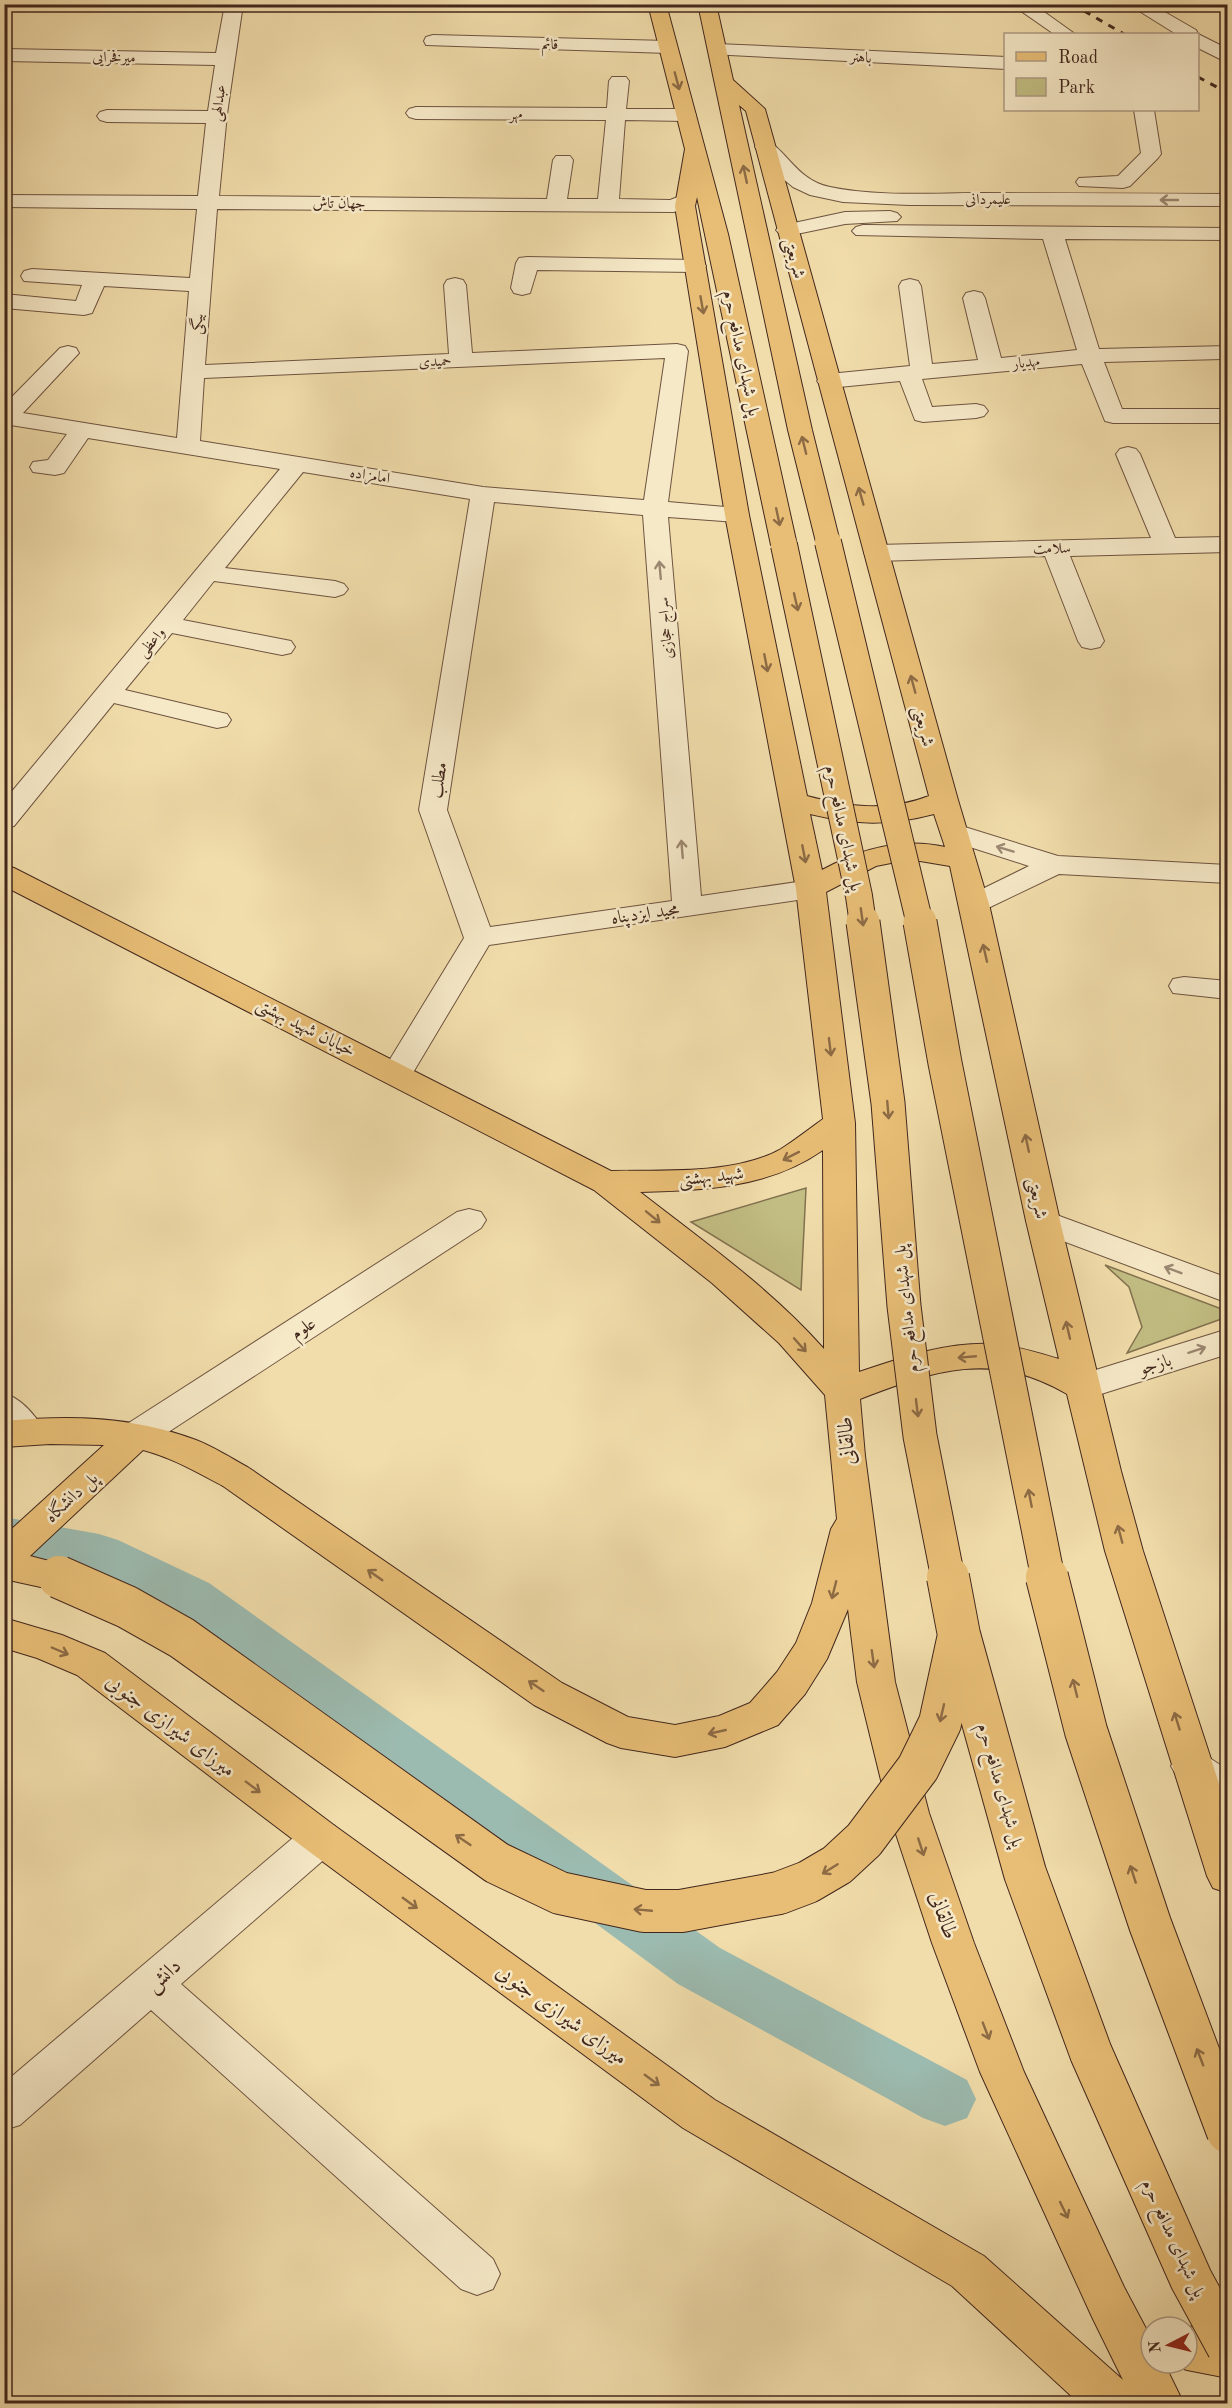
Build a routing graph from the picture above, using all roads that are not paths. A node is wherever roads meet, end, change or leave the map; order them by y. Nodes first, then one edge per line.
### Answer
1 (234, 4) edge
2 (657, 4) edge
3 (707, 4) edge
4 (1020, 4) edge
5 (1137, 4) edge
6 (1159, 12) edge
7 (1064, 33) edge
8 (1188, 33) edge
9 (1199, 41) edge
10 (432, 42) dead end
11 (668, 47) junction
12 (717, 50) junction
13 (4, 55) edge
14 (1227, 57) edge
15 (224, 59) junction
16 (1004, 63) edge
17 (619, 81) dead end
18 (725, 83) junction
19 (1144, 111) edge
20 (416, 113) dead end
21 (616, 114) junction
22 (686, 115) junction
23 (107, 116) dead end
24 (216, 117) junction
25 (765, 147) junction
26 (695, 149) junction
27 (563, 160) dead end
28 (789, 175) junction
29 (1227, 200) edge
30 (4, 201) edge
31 (206, 202) junction
32 (556, 205) junction
33 (608, 205) junction
34 (682, 206) junction
35 (1227, 218) edge
36 (787, 230) junction
37 (1052, 232) junction
38 (1227, 234) edge
39 (695, 266) junction
40 (32, 276) dead end
41 (96, 279) junction
42 (200, 285) junction
43 (454, 285) dead end
44 (910, 286) dead end
45 (522, 288) dead end
46 (974, 298) dead end
47 (4, 301) edge
48 (677, 351) joint
49 (1223, 352) dead end
50 (68, 353) dead end
51 (1090, 356) junction
52 (462, 360) junction
53 (991, 365) junction
54 (193, 372) junction
55 (915, 373) junction
56 (829, 381) junction
57 (976, 411) dead end
58 (1227, 416) edge
59 (5, 417) edge
60 (82, 429) junction
61 (188, 446) junction
62 (1128, 454) dead end
63 (297, 464) junction
64 (42, 467) dead end
65 (483, 494) junction
66 (655, 508) junction
67 (737, 515) junction
68 (1227, 544) edge
69 (1166, 546) junction
70 (1054, 548) junction
71 (877, 553) junction
72 (207, 573) junction
73 (335, 589) dead end
74 (166, 624) junction
75 (1091, 641) dead end
76 (282, 647) dead end
77 (108, 694) junction
78 (217, 720) dead end
79 (944, 800) junction
80 (793, 801) junction
81 (4, 820) edge
82 (959, 846) junction
83 (1055, 865) junction
84 (1227, 873) edge
85 (4, 874) edge
86 (811, 889) junction
87 (974, 904) junction
88 (687, 907) junction
89 (478, 938) junction
90 (1184, 986) dead end
91 (1227, 990) edge
92 (397, 1074) junction
93 (839, 1123) junction
94 (606, 1182) junction
95 (469, 1220) dead end
96 (1043, 1221) junction
97 (1227, 1291) edge
98 (1227, 1341) edge
99 (1082, 1387) junction
100 (842, 1392) junction
101 (12, 1424) edge
102 (137, 1435) junction
103 (853, 1513) junction
104 (4, 1558) edge
105 (4, 1564) edge
106 (4, 1633) edge
107 (959, 1635) junction
108 (1191, 1766) junction
109 (1227, 1788) edge
110 (321, 1838) junction
111 (1227, 1876) edge
112 (152, 1985) junction
113 (4, 2111) edge
114 (1227, 2132) edge
115 (477, 2274) dead end
116 (1108, 2302) junction
117 (1139, 2327) edge
118 (1227, 2347) edge
119 (1199, 2350) edge
120 (1227, 2356) edge
121 (1115, 2403) edge
122 (1160, 2403) edge

1 - 15 street, عبدالهی
2 - 11 main road
3 - 12 main road, شریعتی
4 - 7 street
5 - 6 street
6 - 8 street
9 - 14 street
10 - 11 street, قائم
11 -> 22 main road
12 - 16 street, باهنر
12 - 18 main road, شریعتی
13 - 15 street, میرفخرایی
15 - 24 street, عبدالهی
17 - 21 street
18 - 25 main road, شریعتی
114 -> 18 main road, شریعتی, bridge
19 - 28 street
20 - 21 street, مهر
21 - 22 street, مهر
21 - 33 street
22 - 26 main road
23 - 24 street
24 - 31 street, عبدالهی
25 - 28 street, علیمردانی
25 - 36 main road, شریعتی
26 - 34 main road
26 -> 107 main road, پل شهدای مدافع حرم, bridge
27 - 32 street
29 -> 28 street, علیمردانی
30 - 31 street, جهان تاش
31 - 32 street, جهان تاش
31 - 42 street, بیگی
32 - 33 street, جهان تاش
33 - 34 street, جهان تاش
34 - 39 main road
35 - 36 street, علیمردانی
36 - 37 street
36 - 56 main road, شریعتی
37 - 38 street
37 - 51 street
39 - 45 street
39 -> 67 main road
40 - 41 street
41 - 42 street
41 - 47 street
42 - 54 street, بیگی
43 - 52 street
44 - 55 street
46 - 53 street
48 - 52 street, حمیدی
48 - 66 street, سراج حجازی
49 - 51 street, مهدیار
50 - 59 street
51 - 53 street, مهدیار
51 - 58 street
52 - 54 street, حمیدی
53 - 55 street, مهدیار
54 - 61 street, بیگی
55 - 56 street, مهدیار
55 - 57 street
71 -> 56 main road, شریعتی
59 - 60 street, امامزاده
60 - 61 street, امامزاده
60 - 64 street
61 - 63 street, امامزاده
62 - 69 street
63 - 65 street, امامزاده
63 - 72 street, واعظی
65 - 66 street, امامزاده
65 - 89 street, مطلب
66 - 67 street, امامزاده
88 -> 66 street, سراج حجازی
67 -> 80 main road
68 - 69 street, سلامت
69 - 70 street, سلامت
70 - 71 street, سلامت
70 - 75 street
79 -> 71 main road, شریعتی
72 - 73 street
72 - 74 street, واعظی
74 - 76 street
74 - 77 street, واعظی
77 - 78 street
77 - 81 street, واعظی
79 - 80 main road
79 - 82 main road, شریعتی
80 -> 86 main road
83 -> 82 street
82 - 86 main road
82 - 87 main road, شریعتی
83 - 84 street
83 - 87 street
85 - 92 main road, خیابان شهید بهشتی
86 - 88 street, مجید ایزدپناه
86 -> 93 main road
96 -> 87 main road, شریعتی
88 - 89 street, مجید ایزدپناه
89 - 92 street
90 - 91 street
92 - 94 main road, خیابان شهید بهشتی
93 -> 94 main road, شهید بهشتی
93 - 100 main road
94 -> 100 main road, خیابان شهید بهشتی
95 - 102 street, علوم
97 -> 96 street
99 -> 96 main road, شریعتی
99 -> 98 street, بازجو
99 -> 100 main road
108 -> 99 main road
100 - 103 main road, طالقانی
101 - 102 main road
103 -> 102 main road
102 - 104 main road, پل دانشگاه
103 -> 116 main road, طالقانی
107 -> 105 main road, bridge
106 -> 110 main road, میرزای شیرازی جنوبی
107 - 118 main road, پل شهدای مدافع حرم, bridge
108 - 109 street
108 - 111 main road
110 - 112 street, دانش
110 -> 121 main road, میرزای شیرازی جنوبی
112 - 113 street, دانش
112 - 115 street
116 - 117 main road
116 - 122 main road, طالقانی
119 - 120 main road

